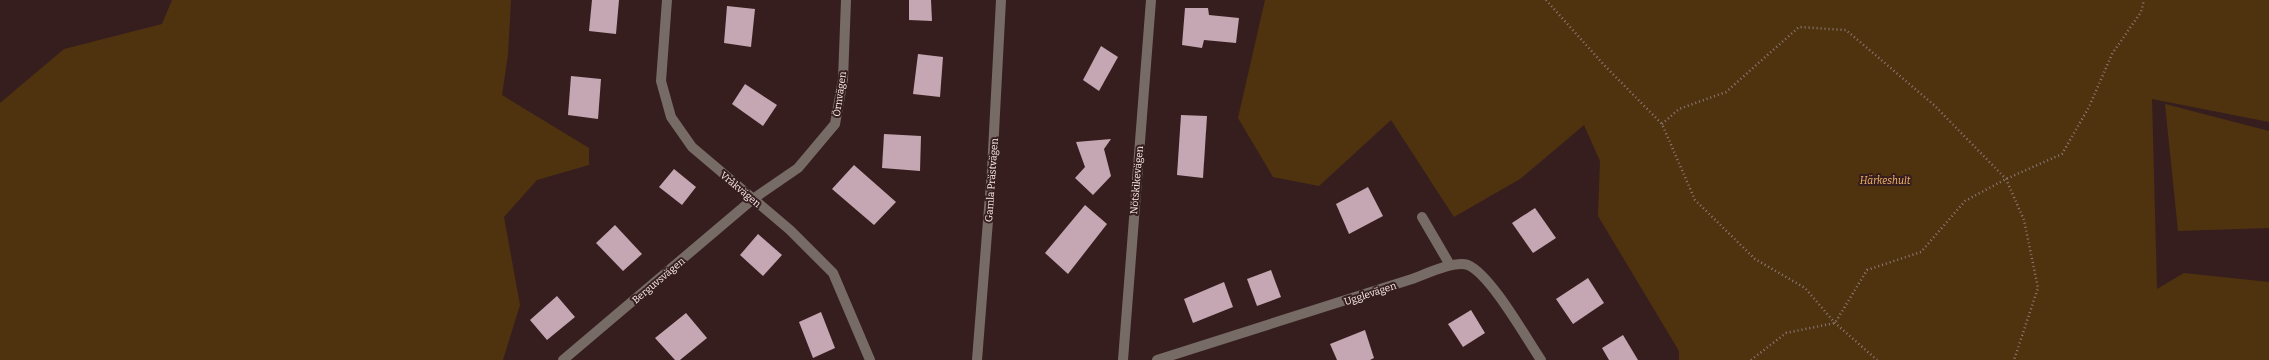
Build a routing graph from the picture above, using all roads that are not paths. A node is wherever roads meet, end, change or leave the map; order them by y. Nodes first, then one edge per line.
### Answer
1 (667, 0) edge
2 (846, 0) edge
3 (1001, 0) edge
4 (1151, 0) edge
5 (753, 199) junction
6 (1422, 217) dead end
7 (1450, 265) junction
8 (563, 360) edge
9 (870, 360) edge
10 (977, 360) edge
11 (1123, 360) edge
12 (1157, 360) edge
13 (1541, 360) edge

1 - 5 street, Vråkvägen
2 - 5 street, Örnvägen
3 - 10 street, Gamla Prästvägen
4 - 11 street, Nötskikevägen
5 - 8 street, Berguvsvägen
5 - 9 street, Vråkvägen
6 - 7 street
7 - 12 street, Ugglevägen
7 - 13 street, Ugglevägen

